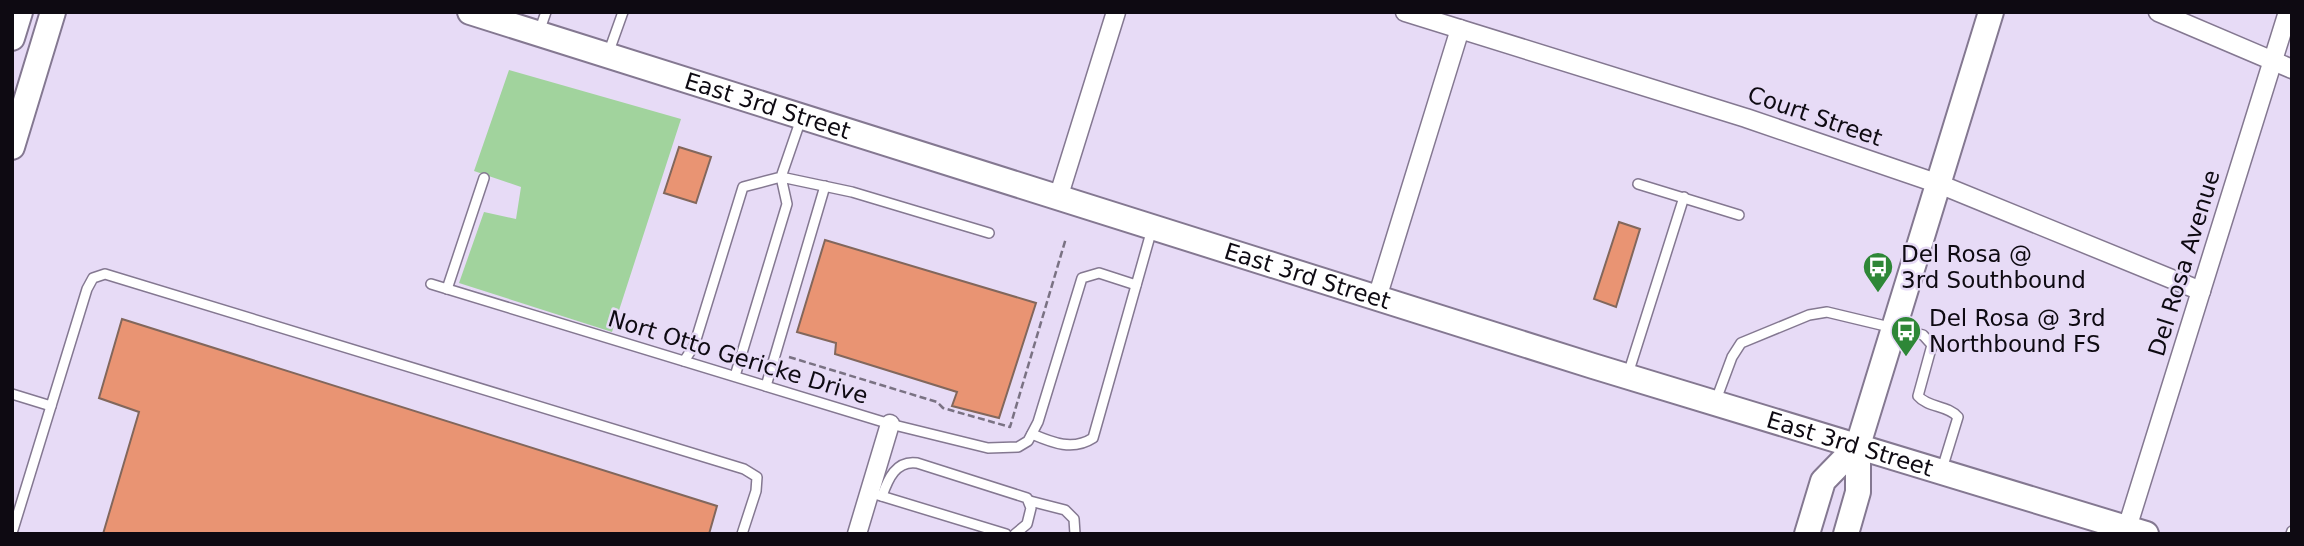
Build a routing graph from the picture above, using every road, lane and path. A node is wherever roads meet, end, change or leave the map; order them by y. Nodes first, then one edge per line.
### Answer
1 (20, 12) edge
2 (53, 12) edge
3 (470, 12) edge
4 (623, 12) edge
5 (1116, 12) edge
6 (1405, 12) edge
7 (1991, 12) edge
8 (2158, 12) edge
9 (2288, 12) edge
10 (512, 19) edge
11 (542, 23) edge
12 (1460, 29) junction
13 (12, 38) edge
14 (607, 56) junction
15 (2273, 59) junction
16 (2292, 69) edge
17 (802, 117) junction
18 (12, 147) edge
19 (781, 177) junction
20 (484, 178) dead end
21 (1638, 184) dead end
22 (1939, 184) junction
23 (825, 186) junction
24 (1684, 197) junction
25 (1058, 198) junction
26 (1739, 215) dead end
27 (1153, 228) junction
28 (989, 233) dead end
29 (1066, 238) dead end
30 (431, 284) dead end
31 (1136, 285) junction
32 (447, 289) junction
33 (2201, 291) junction
34 (1377, 298) junction
35 (1894, 327) junction
36 (776, 353) junction
37 (684, 361) junction
38 (735, 376) junction
39 (1628, 376) junction
40 (766, 386) junction
41 (12, 394) edge
42 (1716, 402) junction
43 (51, 405) junction
44 (890, 424) junction
45 (1032, 434) junction
46 (1858, 444) junction
47 (1941, 470) junction
48 (876, 494) junction
49 (1030, 501) junction
50 (2132, 532) edge
51 (12, 533) edge
52 (1019, 533) edge
53 (742, 534) edge
54 (857, 534) edge
55 (1006, 534) edge
56 (1075, 534) edge
57 (1807, 534) edge
58 (1846, 534) edge

1 - 13 main road
2 - 18 main road
3 - 10 main road, East 3rd Street
4 - 14 lane
5 - 25 street
6 - 12 street, Court Street
7 - 22 main road
8 - 15 street
9 - 15 street, Del Rosa Avenue
10 - 11 main road, East 3rd Street
11 - 14 main road, East 3rd Street
12 - 22 street, Court Street
12 - 34 street
14 - 17 main road, East 3rd Street
15 - 16 street
15 - 33 street, Del Rosa Avenue
17 - 19 lane
17 - 25 main road, East 3rd Street
19 - 23 lane
19 - 37 lane
19 - 38 lane
20 - 32 lane
21 - 24 lane
22 - 33 street, Court Street
22 - 35 main road
23 - 28 lane
23 - 36 lane
24 - 26 lane
24 - 39 lane
25 - 27 main road, East 3rd Street
27 - 31 lane
27 - 34 main road, East 3rd Street
29 - 36 path
30 - 32 lane, Nort Otto Gericke Drive
31 - 45 lane
31 - 45 lane
32 - 37 lane, Nort Otto Gericke Drive
33 - 50 street, Del Rosa Avenue
34 - 39 main road, East 3rd Street
35 - 42 lane
35 - 46 main road
35 - 47 lane
36 - 40 lane
37 - 38 lane, Nort Otto Gericke Drive
38 - 40 lane, Nort Otto Gericke Drive
39 - 42 main road, East 3rd Street
40 - 44 lane, Nort Otto Gericke Drive
41 - 43 lane
42 - 46 main road, East 3rd Street
43 - 51 lane
43 - 53 lane
44 - 45 lane, Nort Otto Gericke Drive
44 - 48 street
46 - 47 main road, East 3rd Street
46 - 57 main road
46 - 58 main road
47 - 50 main road, East 3rd Street
48 - 49 lane
48 - 54 street
48 - 55 lane
49 - 52 lane
49 - 56 lane

